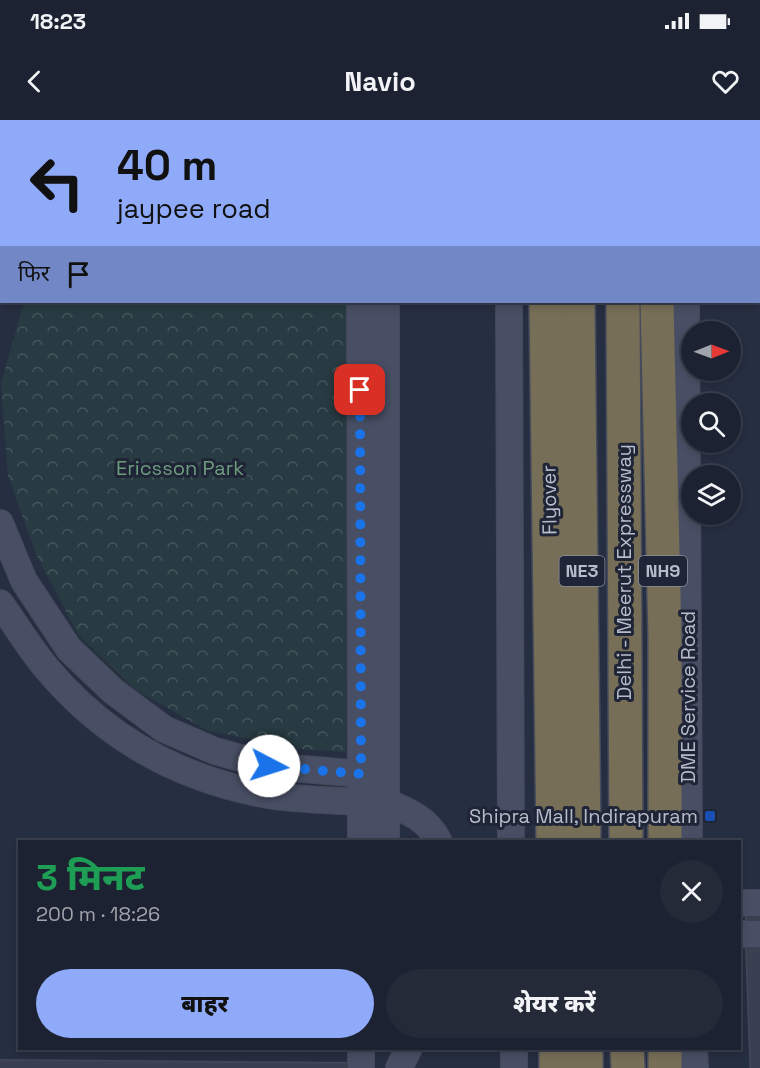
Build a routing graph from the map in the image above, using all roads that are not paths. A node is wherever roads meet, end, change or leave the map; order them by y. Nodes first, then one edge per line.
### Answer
1 (360, 303) edge
2 (386, 303) edge
3 (509, 303) edge
4 (546, 303) edge
5 (578, 303) edge
6 (622, 303) edge
7 (657, 303) edge
8 (687, 303) edge
9 (386, 421) junction
10 (361, 423) junction
11 (0, 523) edge
12 (0, 603) edge
13 (361, 774) junction
14 (373, 802) junction
15 (362, 840) edge
16 (385, 840) edge
17 (438, 840) edge
18 (511, 840) edge
19 (553, 840) edge
20 (584, 840) edge
21 (626, 840) edge
22 (665, 840) edge
23 (689, 840) edge
24 (752, 903) edge
25 (751, 934) edge
26 (361, 1050) edge
27 (386, 1050) edge
28 (408, 1050) edge
29 (514, 1050) edge
30 (556, 1050) edge
31 (586, 1050) edge
32 (627, 1050) edge
33 (665, 1050) edge
34 (694, 1050) edge
35 (0, 1065) edge
36 (310, 1068) edge
37 (361, 1068) edge
38 (386, 1068) edge
39 (399, 1068) edge
40 (514, 1068) edge
41 (556, 1068) edge
42 (586, 1068) edge
43 (628, 1068) edge
44 (665, 1068) edge
45 (694, 1068) edge
46 (760, 1068) edge

1 - 10 street
2 - 9 street
3 - 18 street
4 - 19 highway, Flyover
5 - 20 highway, Delhi - Meerut Expressway / NE3
6 - 21 highway, Delhi - Meerut Expressway / NE3
7 - 22 highway, NH9
8 - 23 street, DME Service Road
9 - 10 street
9 - 14 street
10 - 13 street
11 - 13 street
12 - 14 street
13 - 14 street
14 - 15 street
14 - 16 street
14 - 17 street
24 - 25 street
25 - 46 street
26 - 37 street
27 - 38 street
28 - 39 street
29 - 40 street
30 - 41 highway
31 - 42 highway
32 - 43 highway
33 - 44 highway
34 - 45 street
35 - 36 lane
36 - 37 lane

